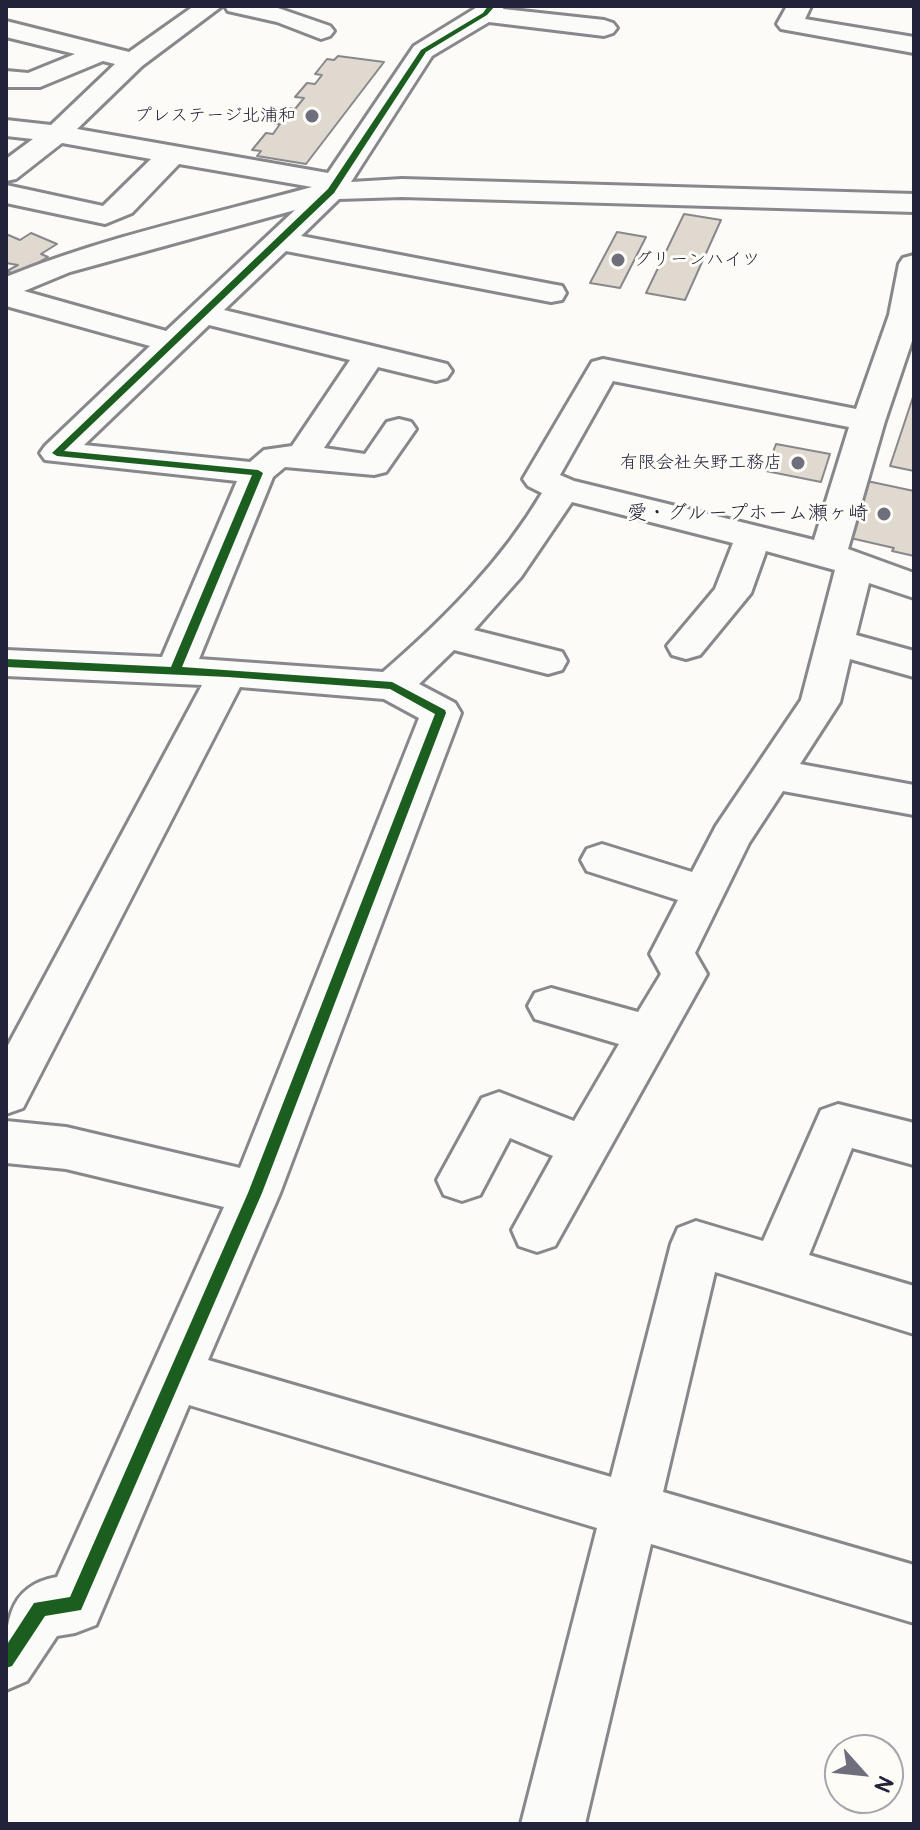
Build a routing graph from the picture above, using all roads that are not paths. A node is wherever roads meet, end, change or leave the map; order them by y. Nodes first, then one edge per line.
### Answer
1 (210, 6) edge
2 (237, 6) edge
3 (793, 7) edge
4 (488, 10) edge
5 (604, 28) dead end
6 (6, 29) edge
7 (321, 31) dead end
8 (914, 45) edge
9 (100, 53) junction
10 (133, 61) junction
11 (6, 79) edge
12 (6, 128) edge
13 (57, 134) junction
14 (174, 154) junction
15 (6, 173) edge
16 (333, 187) junction
17 (6, 194) edge
18 (914, 203) edge
19 (282, 241) junction
20 (914, 264) edge
21 (6, 288) edge
22 (551, 293) dead end
23 (6, 296) edge
24 (202, 314) junction
25 (910, 316) edge
26 (171, 342) junction
27 (369, 356) junction
28 (436, 371) dead end
29 (868, 421) junction
30 (399, 429) dead end
31 (302, 456) junction
32 (258, 473) junction
33 (562, 489) junction
34 (753, 537) junction
35 (842, 560) junction
36 (914, 586) edge
37 (449, 636) junction
38 (835, 642) junction
39 (686, 646) dead end
40 (548, 661) dead end
41 (6, 663) edge
42 (914, 664) edge
43 (175, 671) junction
44 (228, 673) junction
45 (392, 686) junction
46 (772, 774) junction
47 (914, 800) edge
48 (602, 860) dead end
49 (702, 891) junction
50 (551, 1006) dead end
51 (651, 1035) junction
52 (6, 1094) edge
53 (6, 1142) edge
54 (914, 1144) edge
55 (586, 1148) junction
56 (462, 1180) dead end
57 (255, 1193) junction
58 (537, 1230) dead end
59 (777, 1269) junction
60 (914, 1310) edge
61 (175, 1376) junction
62 (631, 1511) junction
63 (914, 1594) edge
64 (6, 1660) edge
65 (553, 1824) edge

1 - 10 street
2 - 7 street
3 - 8 street
4 - 5 street
4 - 16 street
6 - 9 street
9 - 10 street
9 - 11 street
10 - 13 street
12 - 13 street
13 - 14 street
13 - 15 street
14 - 16 street
14 - 17 street
16 - 18 street
16 - 19 street
16 - 21 street
19 - 22 street
19 - 24 street
20 - 25 street
23 - 26 street
24 - 26 street
24 - 27 street
25 - 29 street
26 - 32 street
27 - 28 street
27 - 31 street
29 - 33 street
29 - 35 street
30 - 31 street
31 - 32 street
32 - 43 street
33 - 34 street
33 - 37 street
34 - 35 street
34 - 39 street
35 - 36 street
35 - 38 street
37 - 40 street
37 - 45 street
38 - 42 street
38 - 46 street
41 - 43 street
43 - 44 street
44 - 45 street
44 - 52 street
45 - 57 street
46 - 47 street
46 - 49 street
48 - 49 street
49 - 51 street
50 - 51 street
51 - 55 street
53 - 57 street
54 - 59 street
55 - 56 street
55 - 58 street
57 - 61 street
59 - 60 street
59 - 62 street
61 - 62 street
61 - 64 street
62 - 63 street
62 - 65 street

